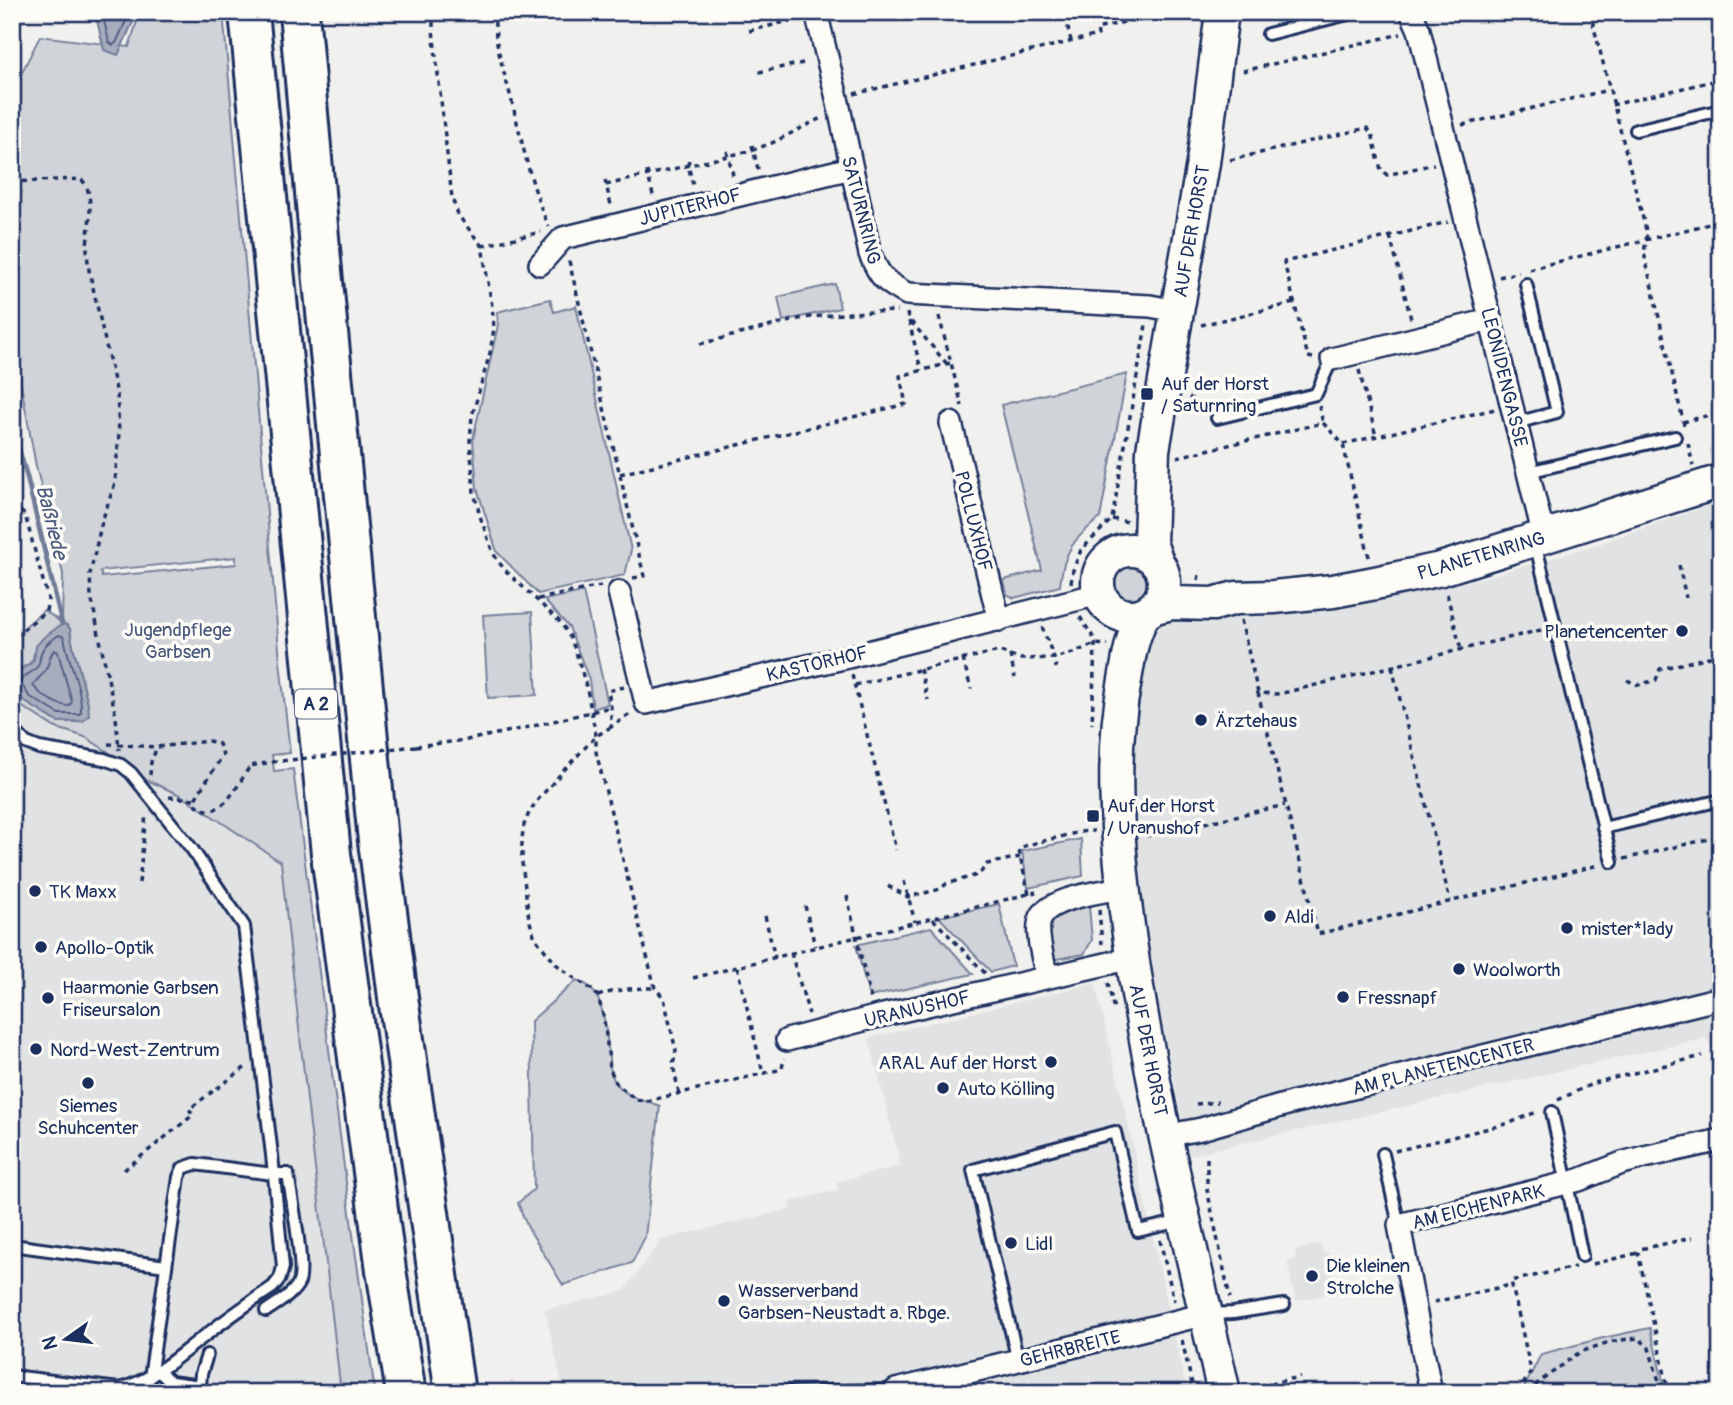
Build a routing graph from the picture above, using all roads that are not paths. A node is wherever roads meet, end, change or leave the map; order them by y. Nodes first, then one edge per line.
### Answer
1 (249, 12) edge
2 (299, 12) edge
3 (1222, 12) edge
4 (1356, 12) edge
5 (816, 14) edge
6 (1415, 21) edge
7 (1268, 34) dead end
8 (1721, 110) edge
9 (1636, 130) dead end
10 (851, 168) junction
11 (540, 264) dead end
12 (1526, 284) dead end
13 (1176, 314) junction
14 (1490, 320) junction
15 (1332, 359) joint
16 (1514, 414) junction
17 (1217, 418) road end
18 (951, 423) road end
19 (1675, 437) dead end
20 (1165, 454) junction
21 (1528, 472) junction
22 (1710, 485) edge
23 (1539, 538) junction
24 (1119, 551) junction
25 (1159, 565) junction
26 (617, 587) road end
27 (1236, 598) junction
28 (1093, 601) junction
29 (1150, 611) junction
30 (999, 620) junction
31 (1121, 701) junction
32 (12, 728) edge
33 (1721, 800) edge
34 (1603, 828) junction
35 (1612, 862) road end
36 (1123, 888) junction
37 (1132, 958) junction
38 (1047, 977) junction
39 (1721, 998) edge
40 (787, 1040) road end
41 (1552, 1112) dead end
42 (1166, 1136) junction
43 (1721, 1140) edge
44 (1382, 1154) dead end
45 (273, 1174) junction
46 (1567, 1183) junction
47 (1184, 1220) junction
48 (1398, 1225) junction
49 (12, 1245) edge
50 (1582, 1256) dead end
51 (166, 1266) junction
52 (1284, 1305) dead end
53 (266, 1311) dead end
54 (1220, 1314) junction
55 (207, 1355) dead end
56 (1018, 1361) junction
57 (154, 1375) junction
58 (12, 1376) edge
59 (895, 1392) edge
60 (406, 1393) edge
61 (455, 1393) edge
62 (735, 1393) edge
63 (1224, 1393) edge
64 (1432, 1393) edge

1 - 60 highway, A 2
2 - 61 highway, A 2
3 - 13 street, AUF DER HORST
4 - 7 lane
5 - 10 street, SATURNRING
6 - 14 street, LEONIDENGASSE
8 - 9 lane
10 - 11 street, JUPITERHOF
10 - 13 street, SATURNRING
12 - 16 lane
13 - 20 street, AUF DER HORST
14 - 15 street
14 - 16 street, LEONIDENGASSE
15 - 17 lane
16 - 21 street, LEONIDENGASSE
18 - 30 street, POLLUXHOF
19 - 21 lane
20 - 24 street, AUF DER HORST
20 - 25 street, AUF DER HORST
21 - 23 street, LEONIDENGASSE
22 - 23 street, PLANETENRING
23 - 27 street, PLANETENRING
23 - 34 lane
24 - 25 street
24 - 28 street
25 - 27 street, PLANETENRING
25 - 29 street
26 - 30 street, KASTORHOF
27 - 29 street, PLANETENRING
28 - 29 street
28 - 30 street, KASTORHOF
28 - 31 street, AUF DER HORST
29 - 31 street, AUF DER HORST
31 - 36 street, AUF DER HORST
32 - 45 lane
33 - 34 lane
34 - 35 lane
36 - 37 street, AUF DER HORST
36 - 38 street
37 - 38 street, URANUSHOF
37 - 42 street, AUF DER HORST
38 - 40 street, URANUSHOF
39 - 42 street, AM PLANETENCENTER
41 - 46 lane
42 - 47 street, AUF DER HORST
43 - 46 street, AM EICHENPARK
44 - 48 lane
45 - 51 lane
45 - 53 lane
45 - 57 lane
46 - 48 street, AM EICHENPARK
46 - 50 lane
47 - 54 street, AUF DER HORST
47 - 56 lane
48 - 64 street, AM EICHENPARK
49 - 51 lane
51 - 57 lane
52 - 54 lane
54 - 56 street, GEHRBREITE
54 - 63 street, AUF DER HORST
55 - 57 lane
56 - 59 street, GEHRBREITE
57 - 58 lane
59 - 62 lane

